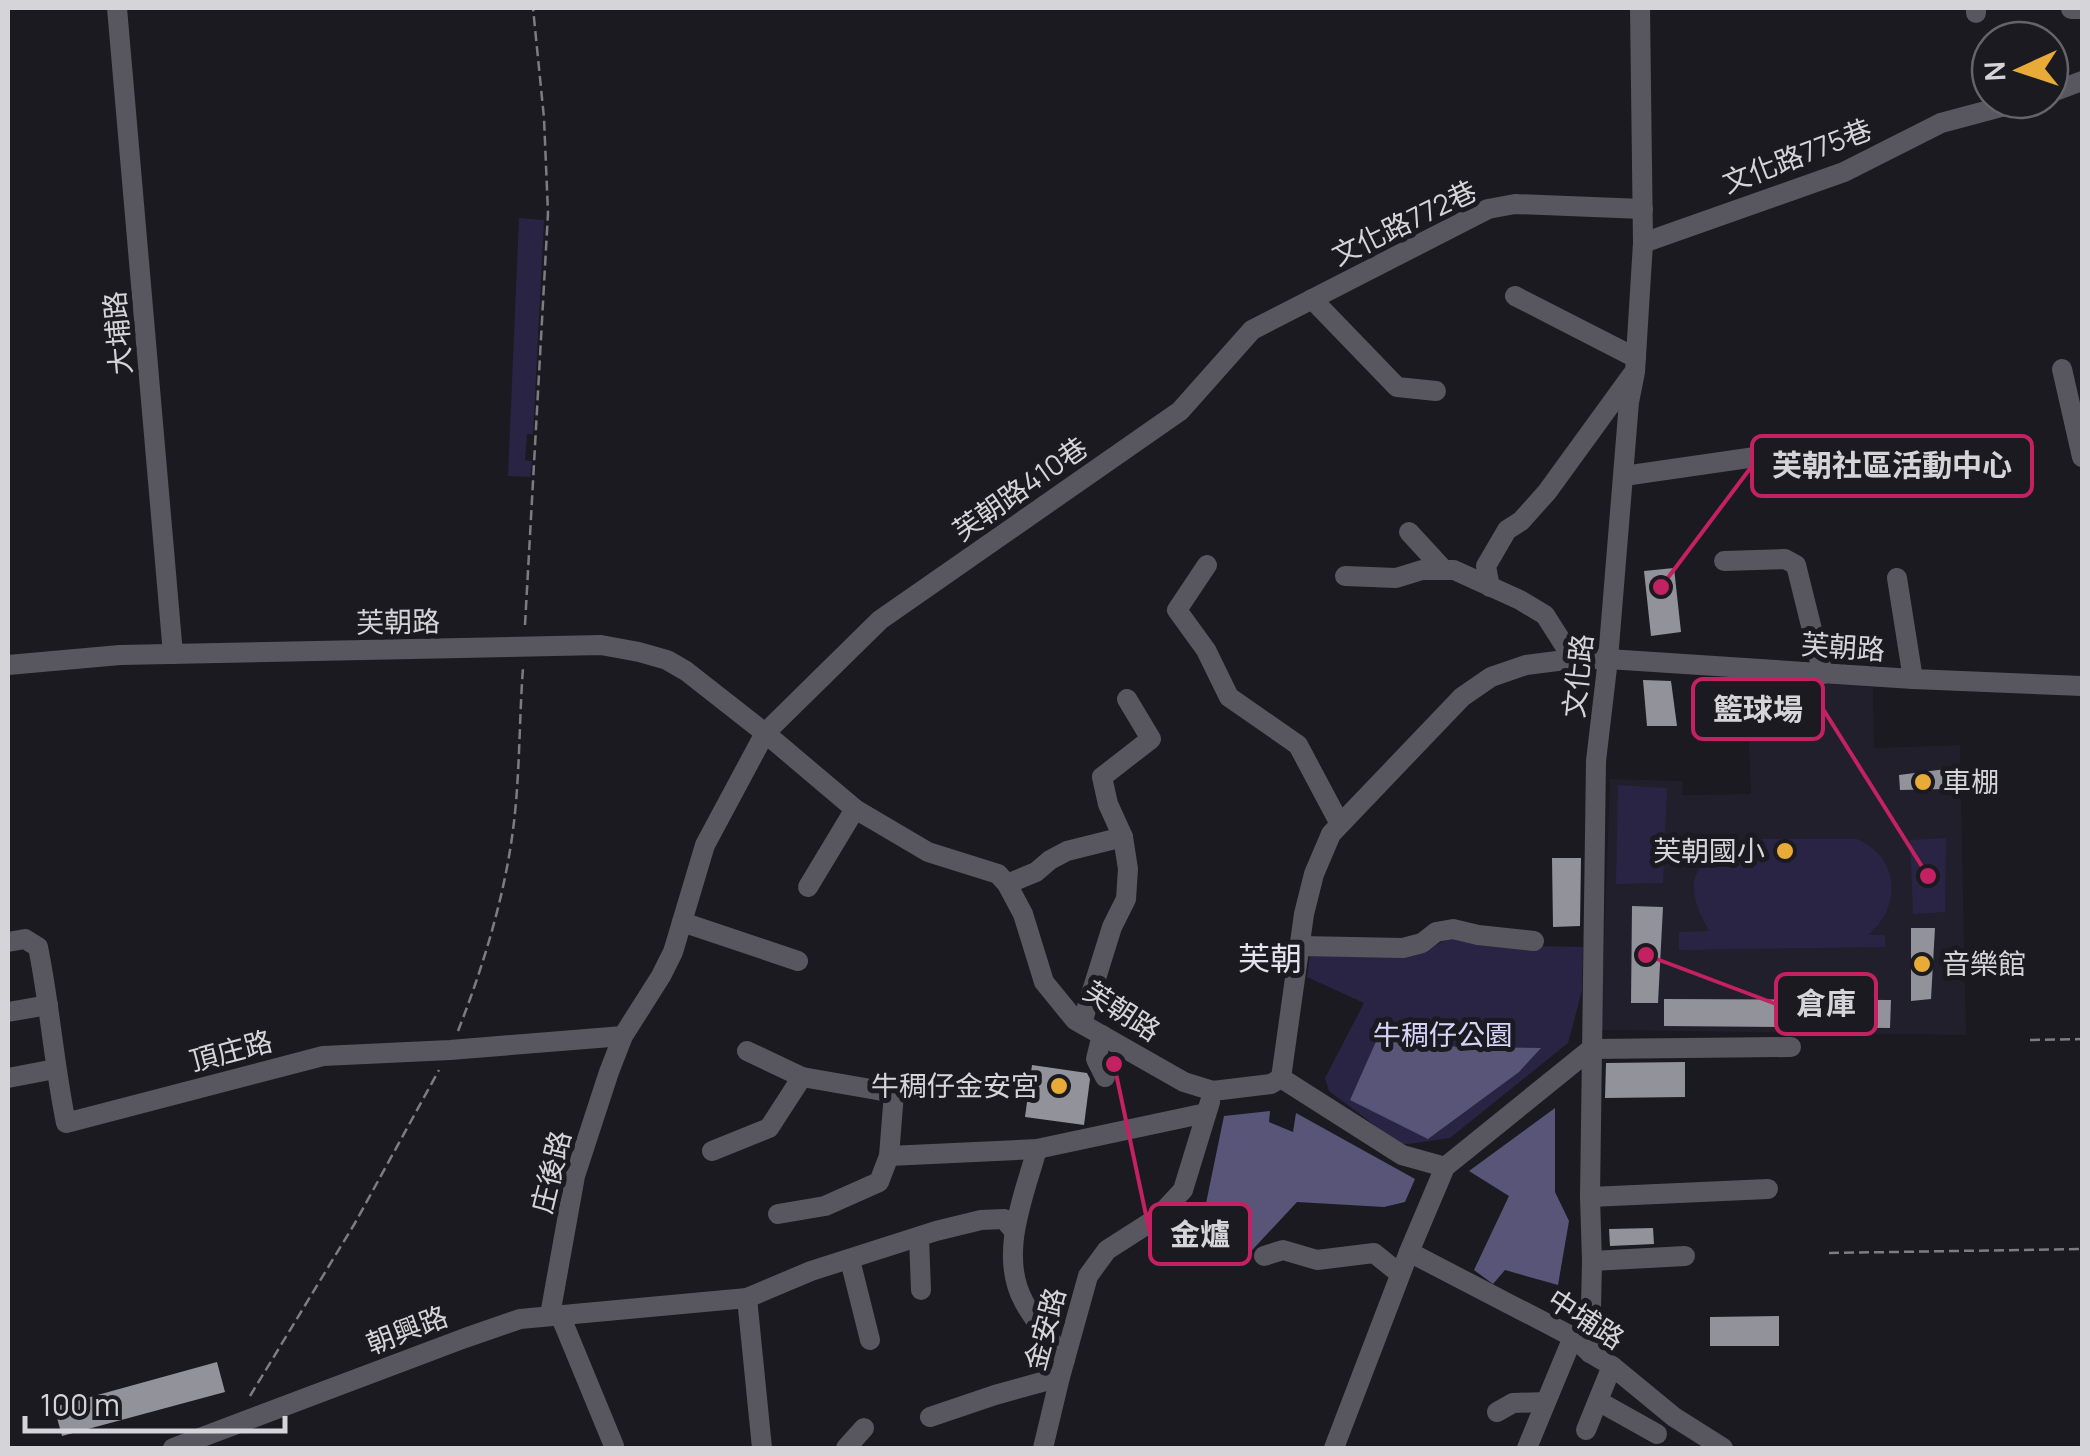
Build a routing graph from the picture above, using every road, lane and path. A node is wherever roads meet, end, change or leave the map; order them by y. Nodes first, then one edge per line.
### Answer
1 (117, 8) edge
2 (534, 8) edge
3 (1640, 8) edge
4 (1970, 115) edge
5 (1643, 209) junction
6 (1643, 243) junction
7 (1515, 296) dead end
8 (1312, 299) junction
9 (1635, 365) junction
10 (2062, 369) dead end
11 (1436, 392) dead end
12 (1770, 455) dead end
13 (2082, 457) edge
14 (1624, 476) junction
15 (1409, 532) dead end
16 (1724, 560) dead end
17 (1207, 565) dead end
18 (1444, 570) junction
19 (1345, 576) dead end
20 (1897, 578) dead end
21 (1490, 587) junction
22 (524, 646) junction
23 (173, 654) junction
24 (1573, 659) junction
25 (1608, 659) junction
26 (8, 665) edge
27 (1823, 674) junction
28 (1914, 679) junction
29 (2082, 686) edge
30 (1127, 699) dead end
31 (765, 732) junction
32 (855, 810) junction
33 (1340, 824) junction
34 (1124, 836) junction
35 (1008, 884) junction
36 (808, 887) dead end
37 (682, 922) junction
38 (1534, 941) dead end
39 (8, 942) edge
40 (1300, 946) junction
41 (798, 961) dead end
42 (48, 1005) junction
43 (8, 1012) edge
44 (1082, 1024) junction
45 (1102, 1034) junction
46 (623, 1036) junction
47 (2082, 1039) edge
48 (2030, 1040) dead end
49 (1791, 1047) dead end
50 (1591, 1049) junction
51 (450, 1050) junction
52 (747, 1050) dead end
53 (55, 1069) junction
54 (802, 1077) junction
55 (1105, 1077) dead end
56 (8, 1078) edge
57 (1281, 1078) junction
58 (1213, 1090) junction
59 (1206, 1113) junction
60 (1037, 1149) junction
61 (712, 1151) dead end
62 (889, 1156) junction
63 (1445, 1168) junction
64 (1768, 1189) dead end
65 (1590, 1197) junction
66 (778, 1214) dead end
67 (1014, 1231) junction
68 (919, 1237) junction
69 (2082, 1249) edge
70 (1409, 1252) junction
71 (1829, 1252) dead end
72 (1264, 1256) dead end
73 (1685, 1256) dead end
74 (850, 1260) junction
75 (1592, 1261) junction
76 (1400, 1274) junction
77 (921, 1290) dead end
78 (747, 1298) junction
79 (555, 1315) junction
80 (1574, 1337) junction
81 (870, 1340) dead end
82 (1590, 1352) junction
83 (1612, 1366) junction
84 (1062, 1368) junction
85 (1598, 1401) junction
86 (1544, 1402) junction
87 (1497, 1412) dead end
88 (930, 1417) dead end
89 (233, 1425) junction
90 (864, 1428) dead end
91 (1586, 1430) dead end
92 (1657, 1434) dead end
93 (614, 1446) dead end
94 (173, 1448) edge
95 (762, 1448) edge
96 (846, 1448) edge
97 (1044, 1448) edge
98 (1334, 1448) edge
99 (1527, 1448) edge
100 (1723, 1448) edge

1 - 23 street, 大埔路
2 - 22 path
3 - 5 street, 文化路
4 - 6 street, 文化路775巷
5 - 6 street, 文化路
5 - 8 street, 文化路772巷
6 - 9 street, 文化路
7 - 9 street
8 - 11 street
8 - 31 street, 芙朝路410巷
9 - 14 street, 文化路
9 - 21 street
10 - 13 street
12 - 14 street
14 - 25 street, 文化路
15 - 18 street
16 - 27 street
17 - 33 street
18 - 19 street
18 - 21 street
20 - 28 street
21 - 24 street
22 - 23 street, 芙朝路
22 - 31 street, 芙朝路
22 - 51 path
23 - 26 street, 芙朝路
24 - 25 street, 芙朝路
24 - 33 street, 芙朝路
25 - 27 street, 芙朝路
25 - 50 street, 文化路
27 - 28 street, 芙朝路
28 - 29 street, 芙朝路
30 - 34 street
31 - 32 street, 芙朝路
31 - 37 street, 庄後路
32 - 35 street, 芙朝路
32 - 36 street
33 - 40 street, 芙朝路
34 - 35 street
34 - 44 street
35 - 44 street, 芙朝路
37 - 41 street
37 - 46 street, 庄後路
38 - 40 street
39 - 42 street, 頂庄路
40 - 57 street, 芙朝路
42 - 43 street
42 - 53 street, 頂庄路
44 - 45 street, 芙朝路
45 - 55 street
45 - 58 street, 芙朝路
46 - 51 street, 頂庄路
46 - 79 street, 庄後路
47 - 48 path
49 - 50 street
50 - 63 street
50 - 65 street, 文化路
51 - 53 street, 頂庄路
51 - 89 path
52 - 54 street
53 - 56 street
54 - 61 street
54 - 62 street
57 - 58 street, 芙朝路
57 - 63 street
58 - 59 street, 金安路
59 - 60 street
59 - 84 street, 金安路
60 - 62 street
60 - 67 street
62 - 66 street
63 - 70 street
64 - 65 street
65 - 75 street, 文化路
67 - 68 street
67 - 84 street
68 - 74 street
68 - 77 street
69 - 71 path
70 - 76 street
70 - 80 street, 中埔路
72 - 76 street
73 - 75 street
74 - 78 street
74 - 81 street
75 - 82 street, 文化路
76 - 98 street
78 - 79 street
78 - 95 street
79 - 89 street, 朝興路
79 - 93 street
80 - 82 street, 中埔路
80 - 86 street
82 - 83 street, 中埔路
83 - 85 street
83 - 100 street, 中埔路
84 - 88 street
84 - 97 street, 金安路
85 - 91 street
85 - 92 street
86 - 87 street
86 - 99 street
89 - 94 street, 朝興路
90 - 96 street

